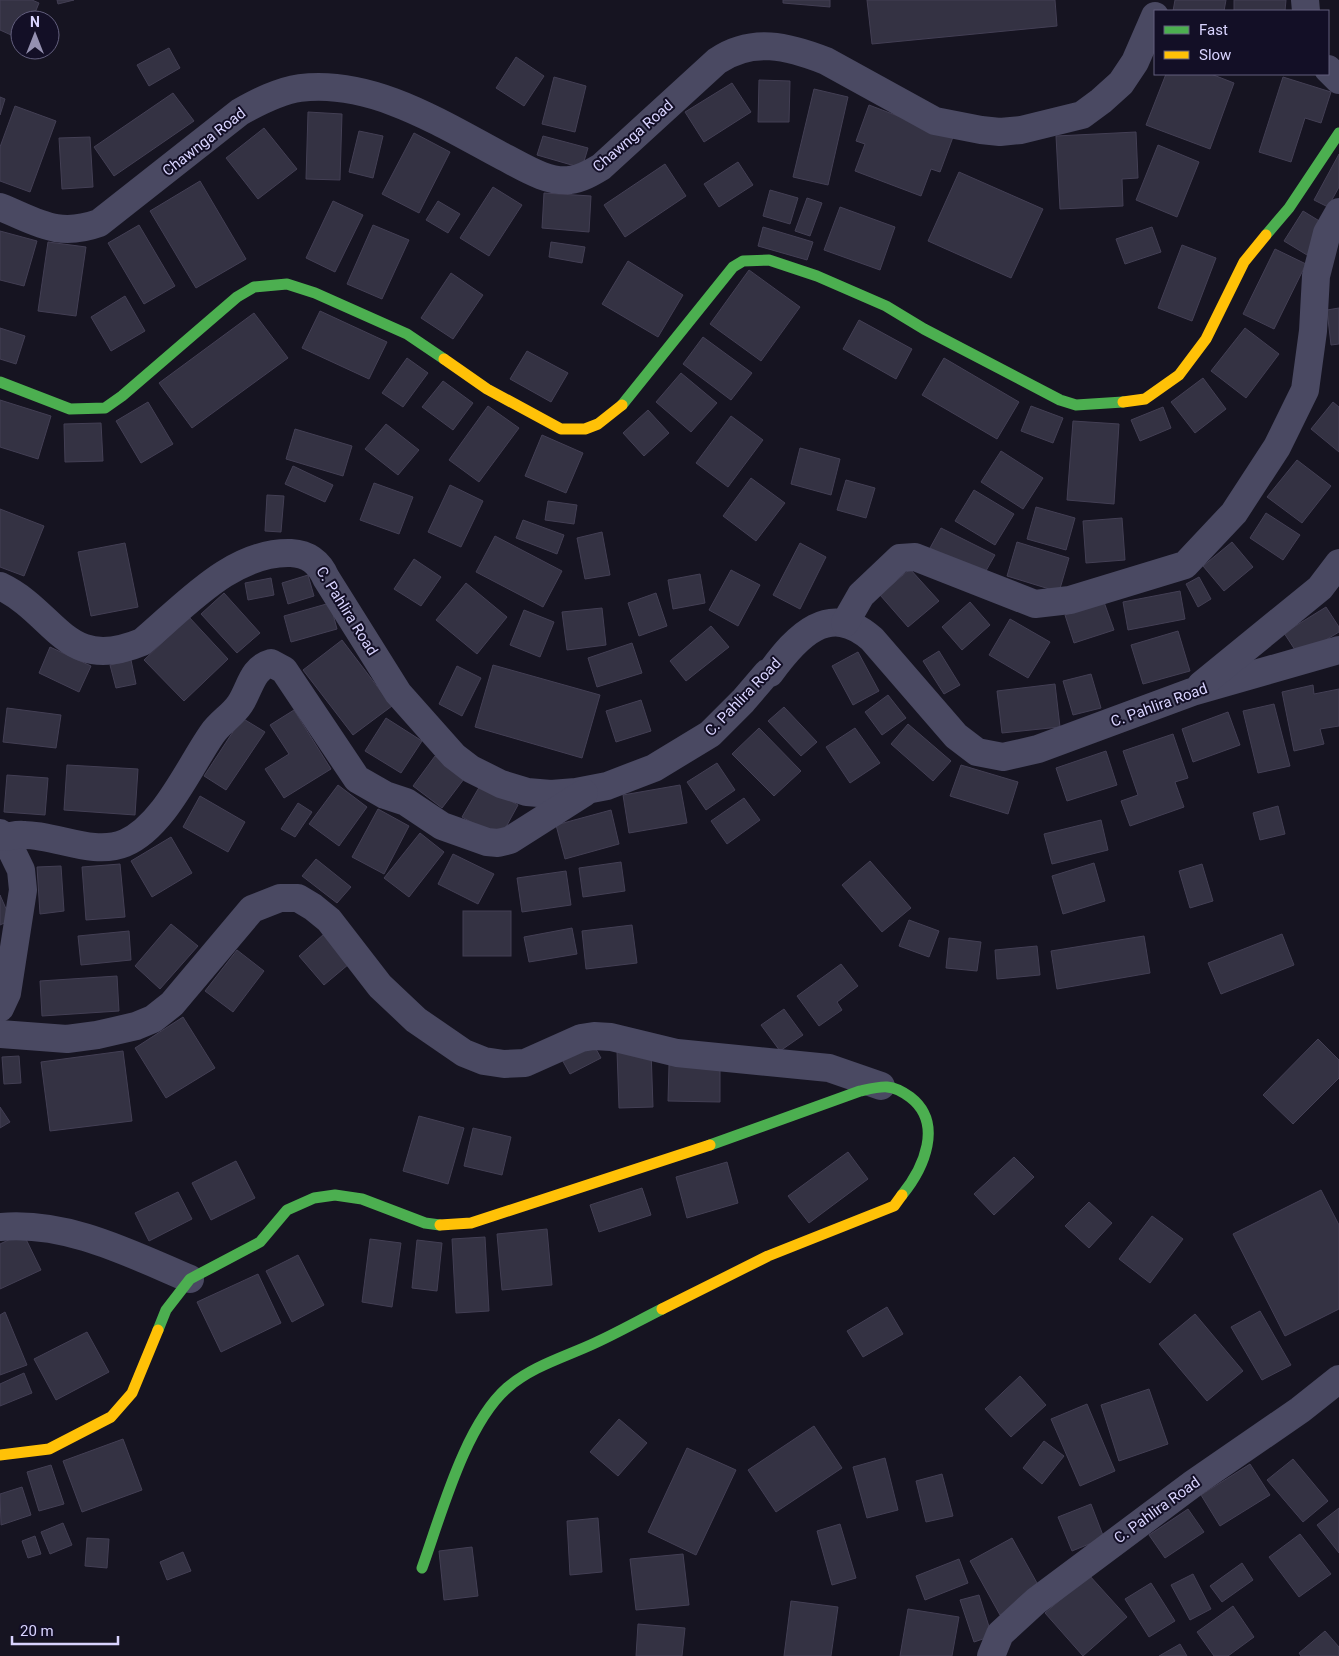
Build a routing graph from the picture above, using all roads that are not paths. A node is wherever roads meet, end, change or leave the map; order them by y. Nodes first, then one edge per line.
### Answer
1 (1154, 18) edge
2 (1329, 70) edge
3 (1339, 80) edge
4 (1339, 133) edge
5 (0, 207) edge
6 (1339, 212) edge
7 (0, 382) edge
8 (1339, 563) edge
9 (0, 586) edge
10 (845, 623) junction
11 (1339, 650) edge
12 (1192, 692) junction
13 (590, 789) junction
14 (3, 835) edge
15 (0, 1008) edge
16 (0, 1034) edge
17 (881, 1086) junction
18 (0, 1228) edge
19 (190, 1279) junction
20 (1339, 1378) edge
21 (0, 1454) edge
22 (422, 1568) dead end
23 (991, 1656) edge

1 - 5 street, Chawnga Road
2 - 3 street
4 - 7 street
6 - 10 street
8 - 12 street
9 - 13 street, C. Pahlira Road
10 - 12 street, C. Pahlira Road
10 - 13 street, C. Pahlira Road
11 - 12 street, C. Pahlira Road
13 - 14 street
14 - 15 street
16 - 17 street
17 - 19 street
17 - 22 street
18 - 19 street
19 - 21 street
20 - 23 street, C. Pahlira Road

